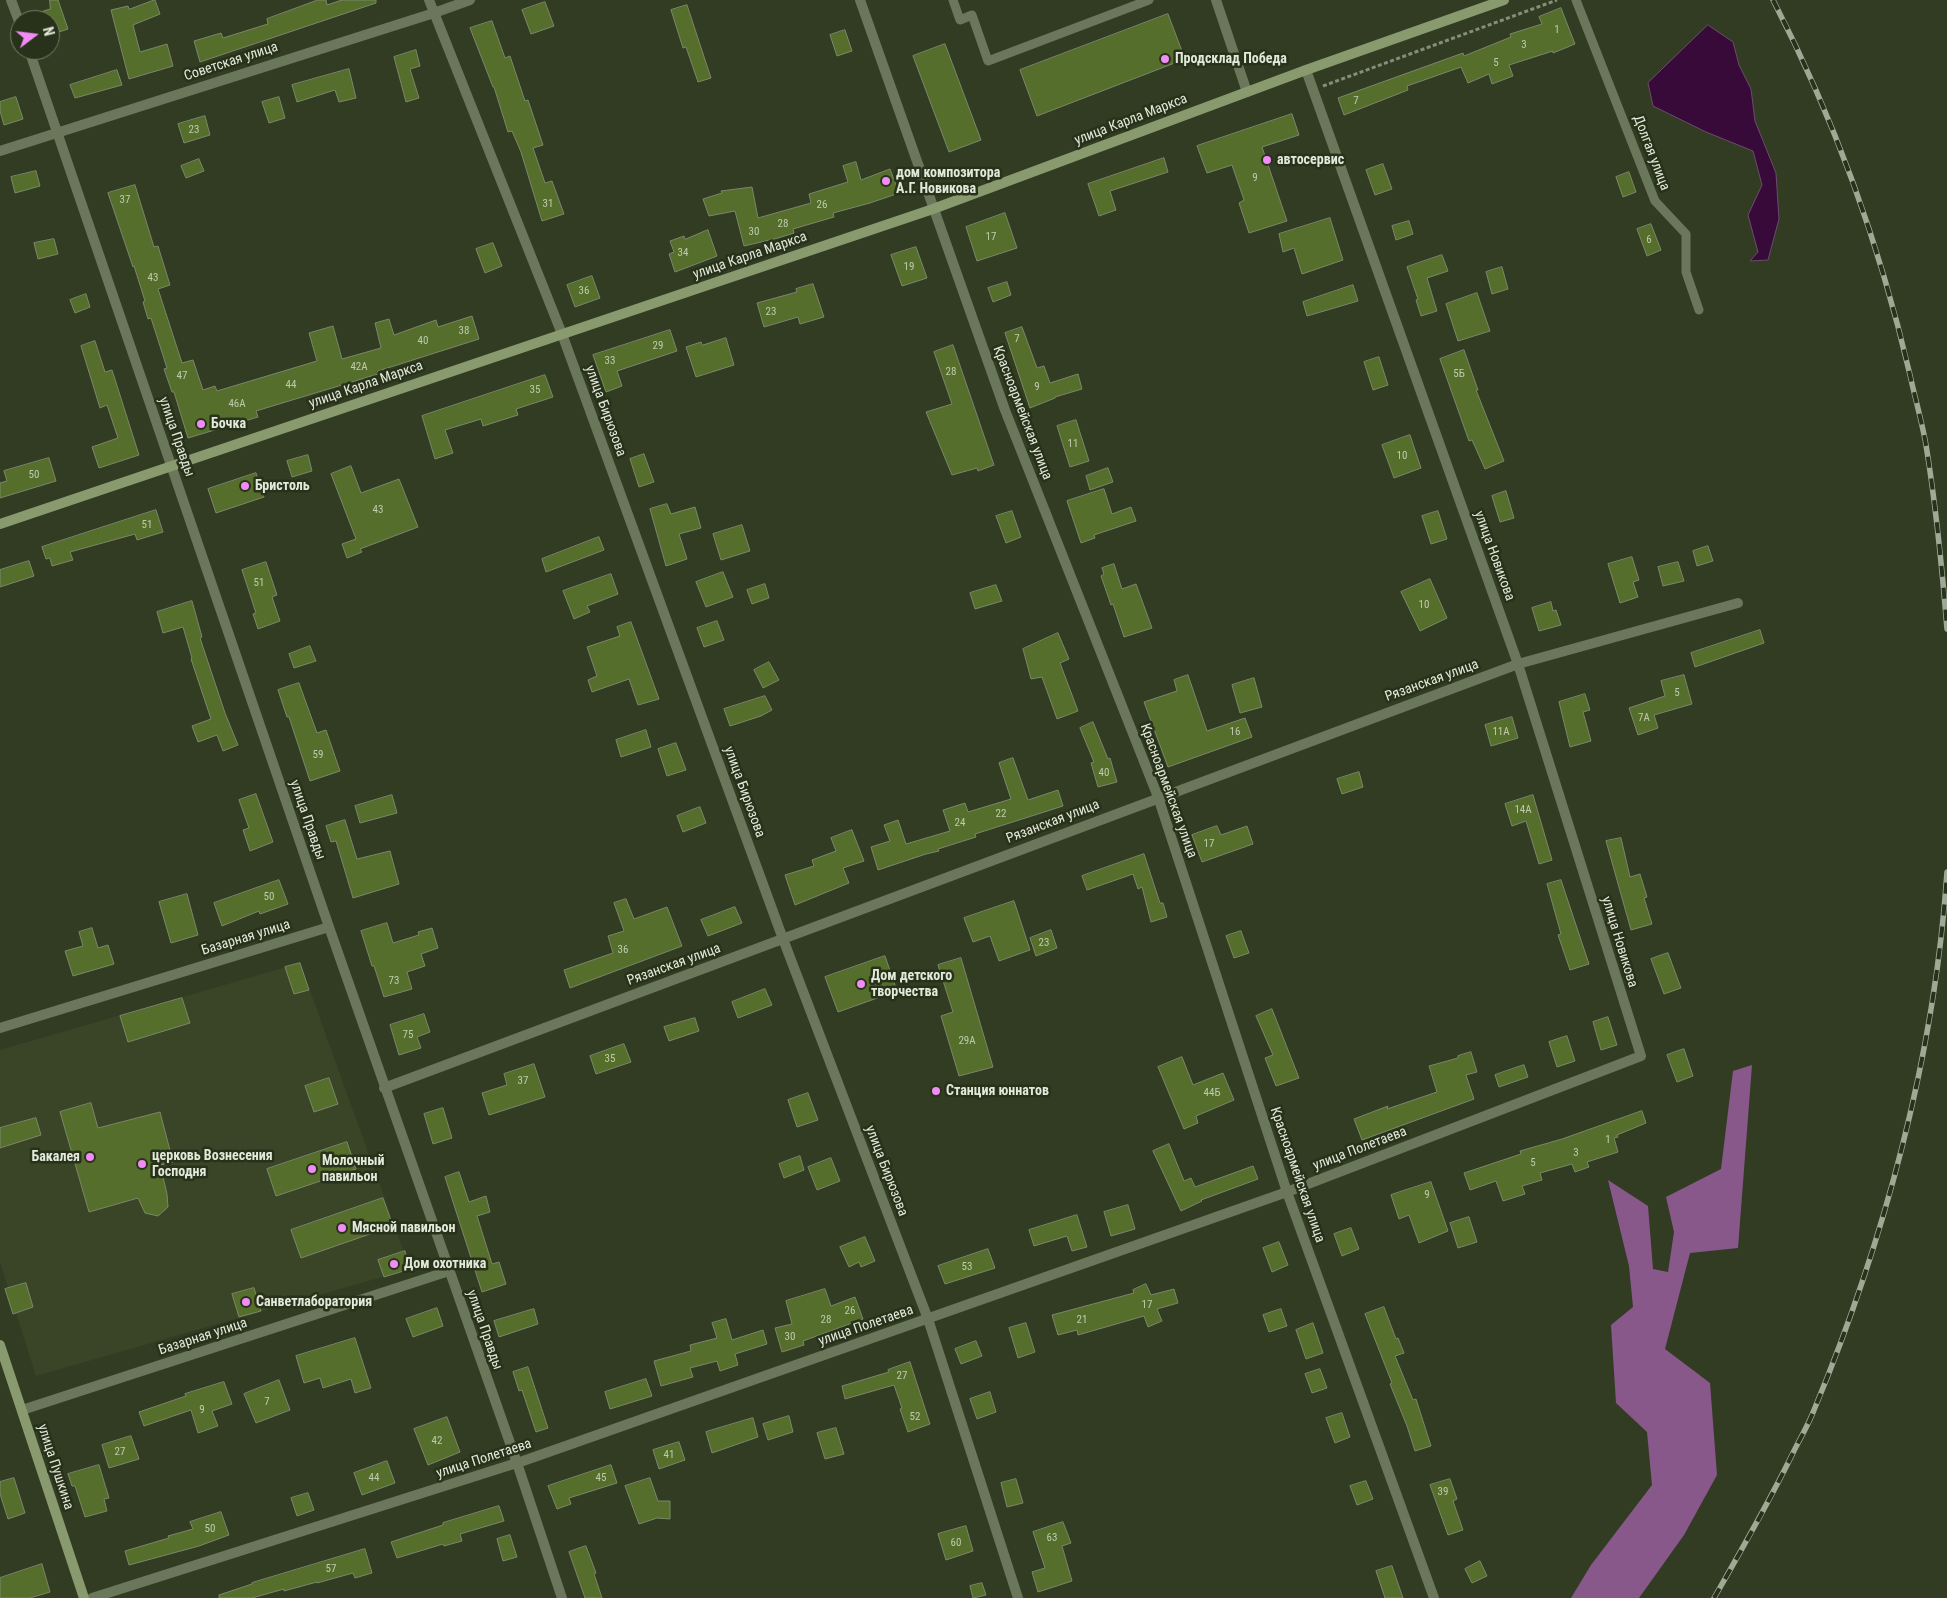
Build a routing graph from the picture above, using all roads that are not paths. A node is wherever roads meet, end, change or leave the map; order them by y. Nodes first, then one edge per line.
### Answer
1 (429, 0) edge
2 (470, 0) edge
3 (860, 0) edge
4 (953, 0) edge
5 (1149, 0) edge
6 (1216, 0) edge
7 (1504, 0) edge
8 (1576, 0) edge
9 (434, 13) junction
10 (32, 60) edge
11 (1306, 70) junction
12 (1247, 92) junction
13 (58, 133) junction
14 (0, 151) edge
15 (933, 209) junction
16 (1699, 310) dead end
17 (562, 334) junction
18 (171, 465) junction
19 (0, 524) edge
20 (1738, 603) dead end
21 (1518, 664) junction
22 (1158, 797) junction
23 (329, 927) junction
24 (783, 939) junction
25 (0, 1028) edge
26 (1641, 1056) joint
27 (384, 1088) junction
28 (1287, 1192) junction
29 (449, 1271) junction
30 (928, 1318) junction
31 (0, 1345) edge
32 (22, 1410) junction
33 (517, 1463) junction
34 (84, 1598) edge
35 (92, 1598) edge
36 (562, 1598) edge
37 (1018, 1598) edge
38 (1434, 1598) edge

1 - 9 street, улица Бирюзова
2 - 9 street, Советская улица
3 - 15 street, Красноармейская улица
4 - 5 lane
6 - 12 street
7 - 11 main road, улица Карла Маркса
8 - 16 lane, Долгая улица
9 - 13 street, Советская улица
9 - 17 street, улица Бирюзова
10 - 13 street, улица Правды
11 - 12 main road, улица Карла Маркса
11 - 21 street, улица Новикова
12 - 15 main road, улица Карла Маркса
13 - 14 street, Советская улица
13 - 18 street, улица Правды
15 - 17 main road, улица Карла Маркса
15 - 22 street, Красноармейская улица
17 - 18 main road, улица Карла Маркса
17 - 24 street, улица Бирюзова
18 - 19 main road, улица Карла Маркса
18 - 23 street, улица Правды
20 - 21 street, Рязанская улица
21 - 22 street, Рязанская улица
21 - 26 street, улица Новикова
22 - 24 street, Рязанская улица
22 - 28 street, Красноармейская улица
23 - 25 street, Базарная улица
23 - 27 street, улица Правды
24 - 27 street, Рязанская улица
24 - 30 street, улица Бирюзова
26 - 28 street, улица Полетаева
27 - 29 street, улица Правды
28 - 30 street, улица Полетаева
28 - 38 street, Красноармейская улица
29 - 32 street, Базарная улица
29 - 33 street, улица Правды
30 - 33 street, улица Полетаева
30 - 37 street, улица Бирюзова
31 - 32 main road, улица Пушкина
32 - 34 main road, улица Пушкина
33 - 35 street, улица Полетаева
33 - 36 street, улица Правды

